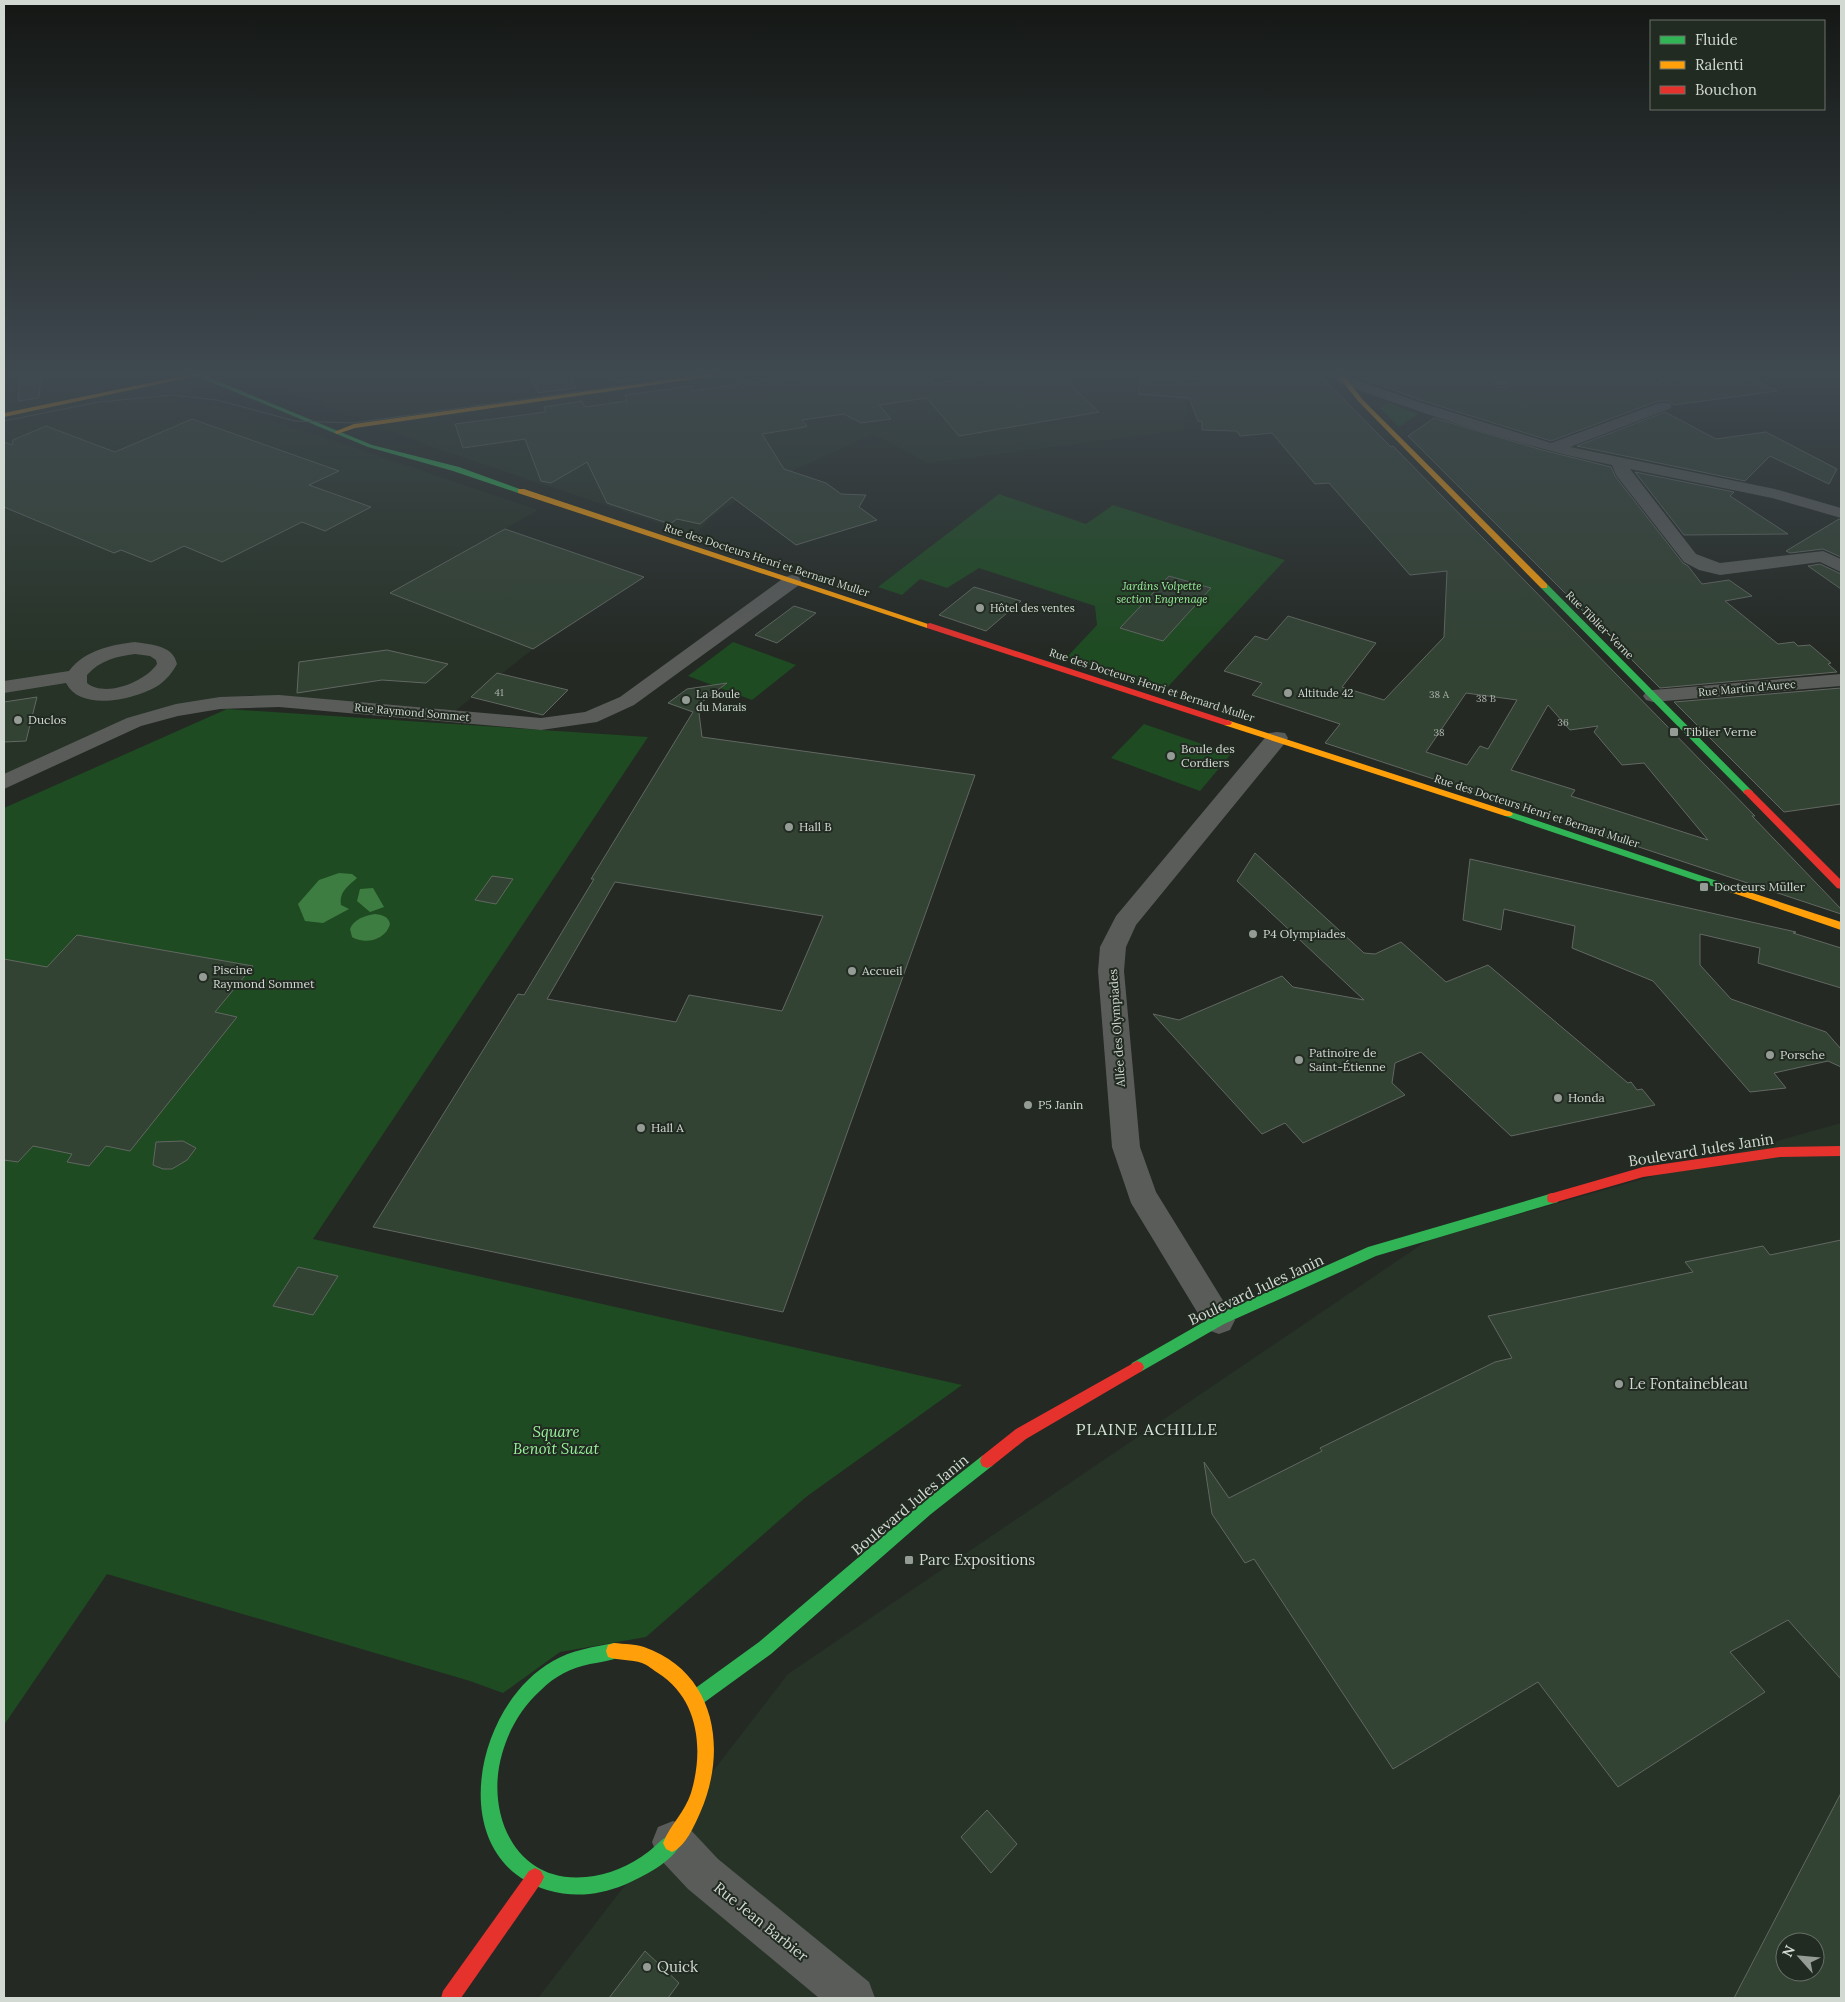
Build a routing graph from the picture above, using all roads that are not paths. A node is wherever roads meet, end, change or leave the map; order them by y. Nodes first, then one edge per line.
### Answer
1 (449, 467) edge
2 (453, 467) edge
3 (1427, 467) edge
4 (1621, 467) edge
5 (1645, 467) edge
6 (456, 469) junction
7 (1841, 513) edge
8 (1841, 567) edge
9 (792, 581) junction
10 (75, 676) junction
11 (1841, 680) edge
12 (4, 687) edge
13 (127, 693) junction
14 (1652, 696) junction
15 (134, 722) junction
16 (1277, 738) junction
17 (4, 782) edge
18 (1841, 886) edge
19 (1841, 926) edge
20 (1841, 1151) edge
21 (1219, 1320) junction
22 (696, 1698) junction
23 (673, 1842) junction
24 (535, 1877) junction
25 (450, 1998) edge
26 (854, 1998) edge

1 - 6 main road, Rue des Docteurs Henri et Bernard Muller
2 - 6 main road, Rue des Docteurs Henri et Bernard Muller
3 - 14 main road, Rue Tiblier-Verne
4 - 8 street
5 - 7 street
6 - 9 main road, Rue des Docteurs Henri et Bernard Muller
9 - 15 street, Rue Raymond Sommet
9 - 16 main road, Rue des Docteurs Henri et Bernard Muller
10 - 12 street
10 - 13 street
10 - 13 street
11 - 14 street, Rue Martin d'Aurec
13 - 15 street
14 - 18 main road, Rue Tiblier-Verne
15 - 17 street, Rue Raymond Sommet
16 - 19 main road, Rue des Docteurs Henri et Bernard Muller
16 - 21 street, Allée des Olympiades
20 - 21 main road, Boulevard Jules Janin
21 - 22 main road, Boulevard Jules Janin
22 - 23 main road
22 - 24 main road
23 - 24 main road
23 - 26 street, Rue Jean Barbier
24 - 25 main road

